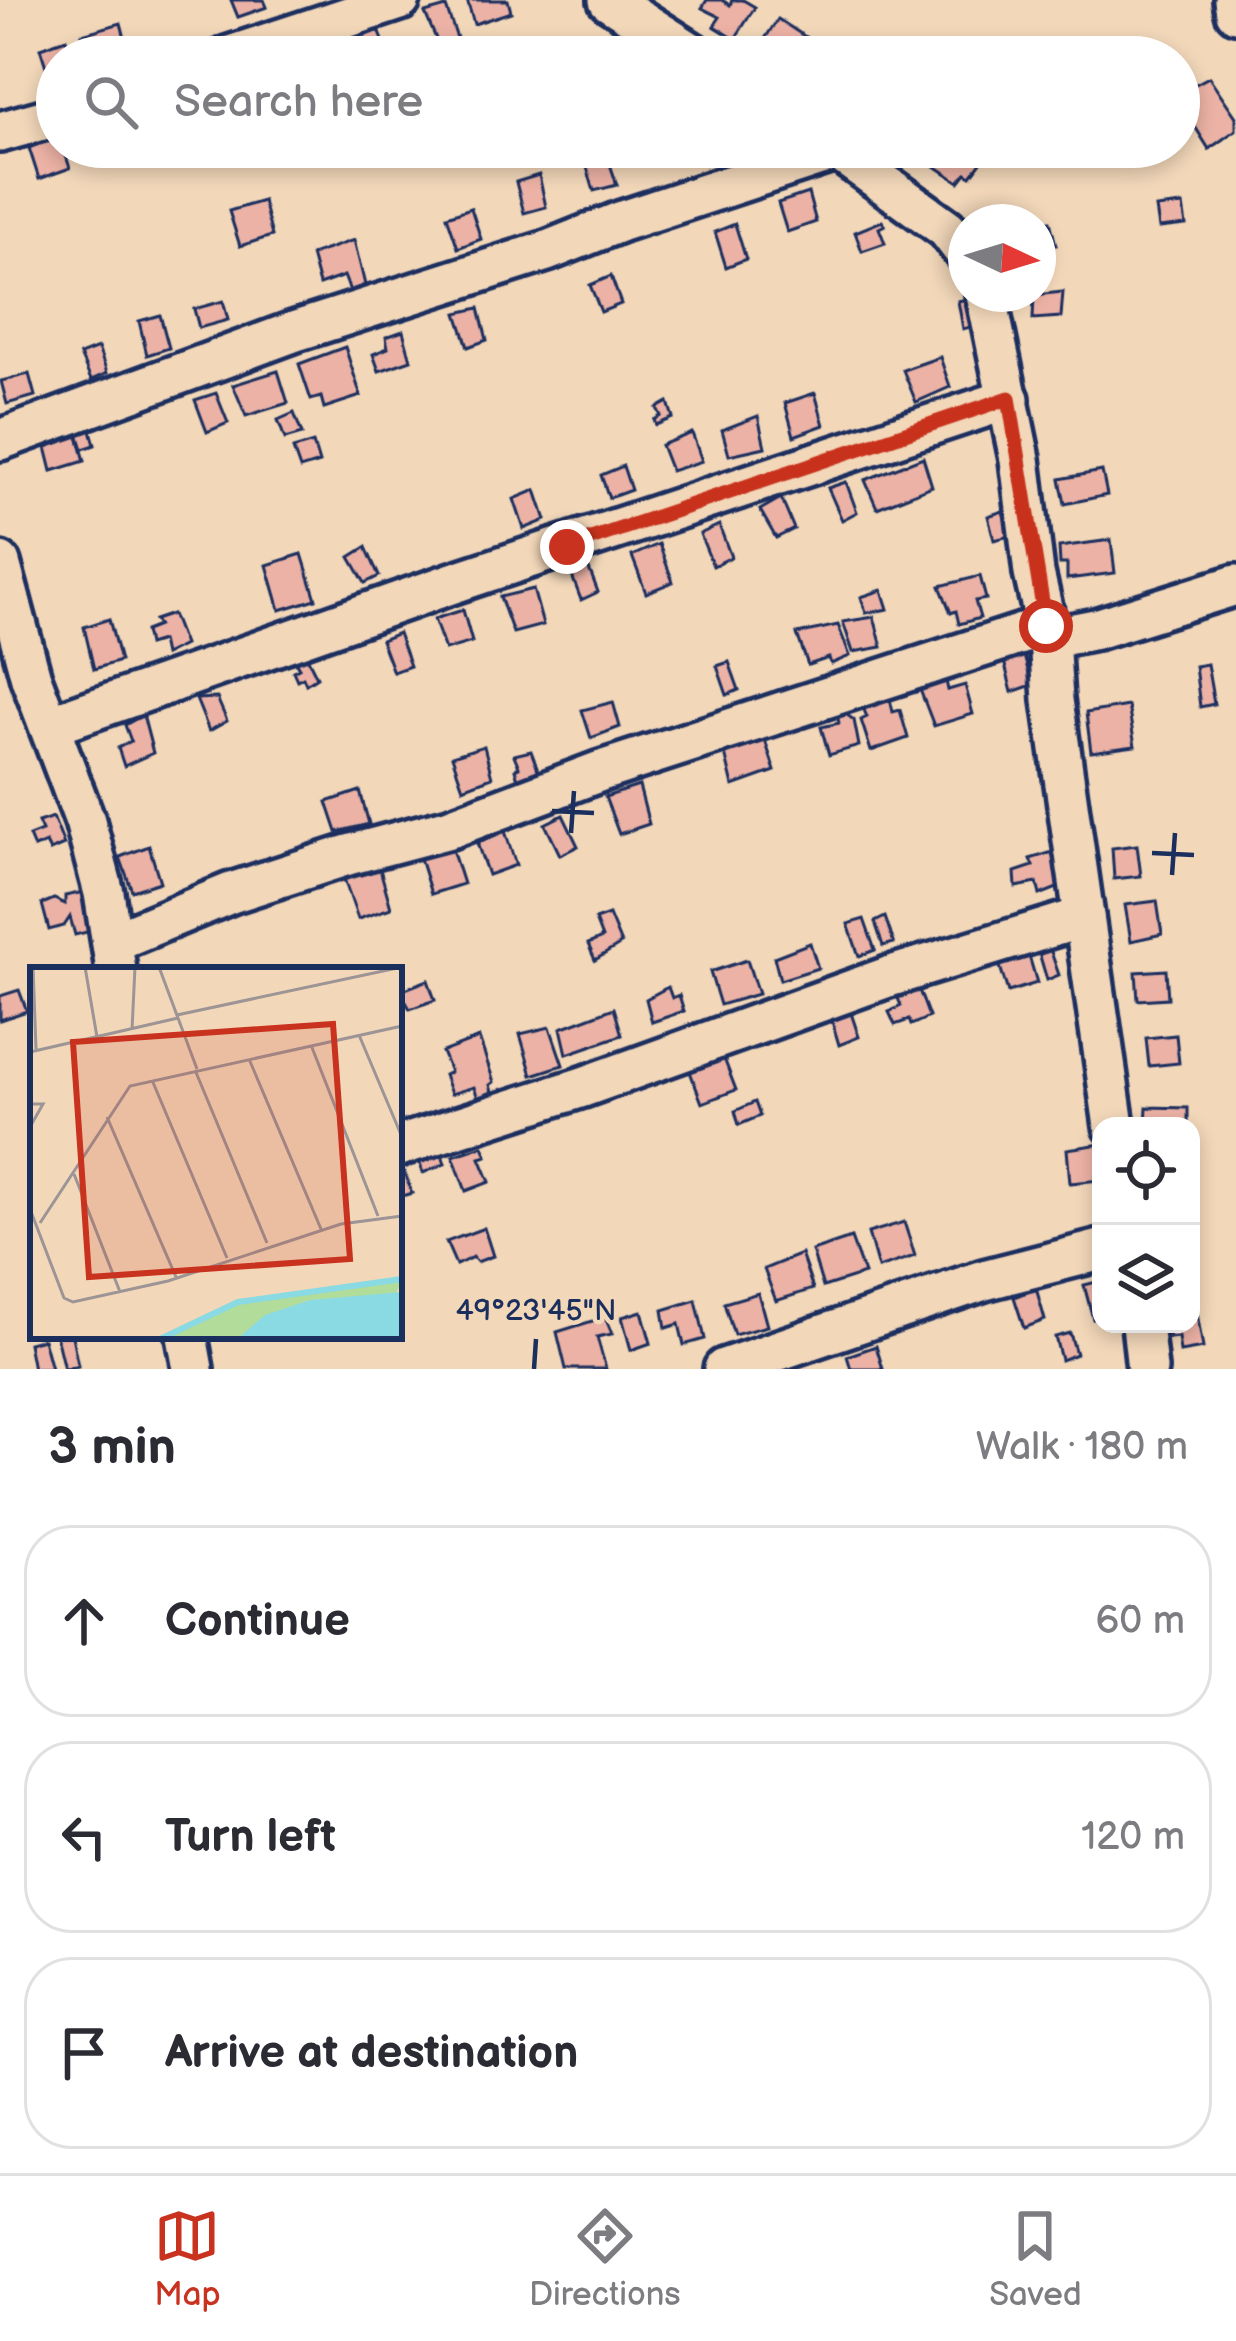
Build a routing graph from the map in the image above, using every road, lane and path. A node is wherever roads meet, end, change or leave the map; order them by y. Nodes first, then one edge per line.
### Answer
1 (400, 0) edge
2 (610, 0) edge
3 (1234, 0) edge
4 (1236, 12) edge
5 (290, 36) edge
6 (666, 36) edge
7 (36, 122) edge
8 (0, 132) edge
9 (779, 168) edge
10 (862, 168) edge
11 (948, 230) edge
12 (990, 312) edge
13 (1009, 398) junction
14 (0, 440) edge
15 (0, 563) edge
16 (1236, 585) edge
17 (1047, 632) junction
18 (50, 725) junction
19 (1084, 917) junction
20 (114, 956) edge
21 (1113, 1117) edge
22 (402, 1145) edge
23 (1092, 1252) edge
24 (1143, 1333) edge
25 (188, 1339) edge
26 (193, 1369) edge
27 (724, 1369) edge
28 (1147, 1369) edge

1 - 5 street
2 - 6 street
3 - 4 street
7 - 8 street
9 - 14 street
10 - 11 street
12 - 13 street
13 - 17 street
13 - 18 street
15 - 18 street
16 - 17 street
17 - 19 street
17 - 20 street
18 - 20 street
19 - 21 street
19 - 22 street
23 - 27 street
24 - 28 street
25 - 26 street

